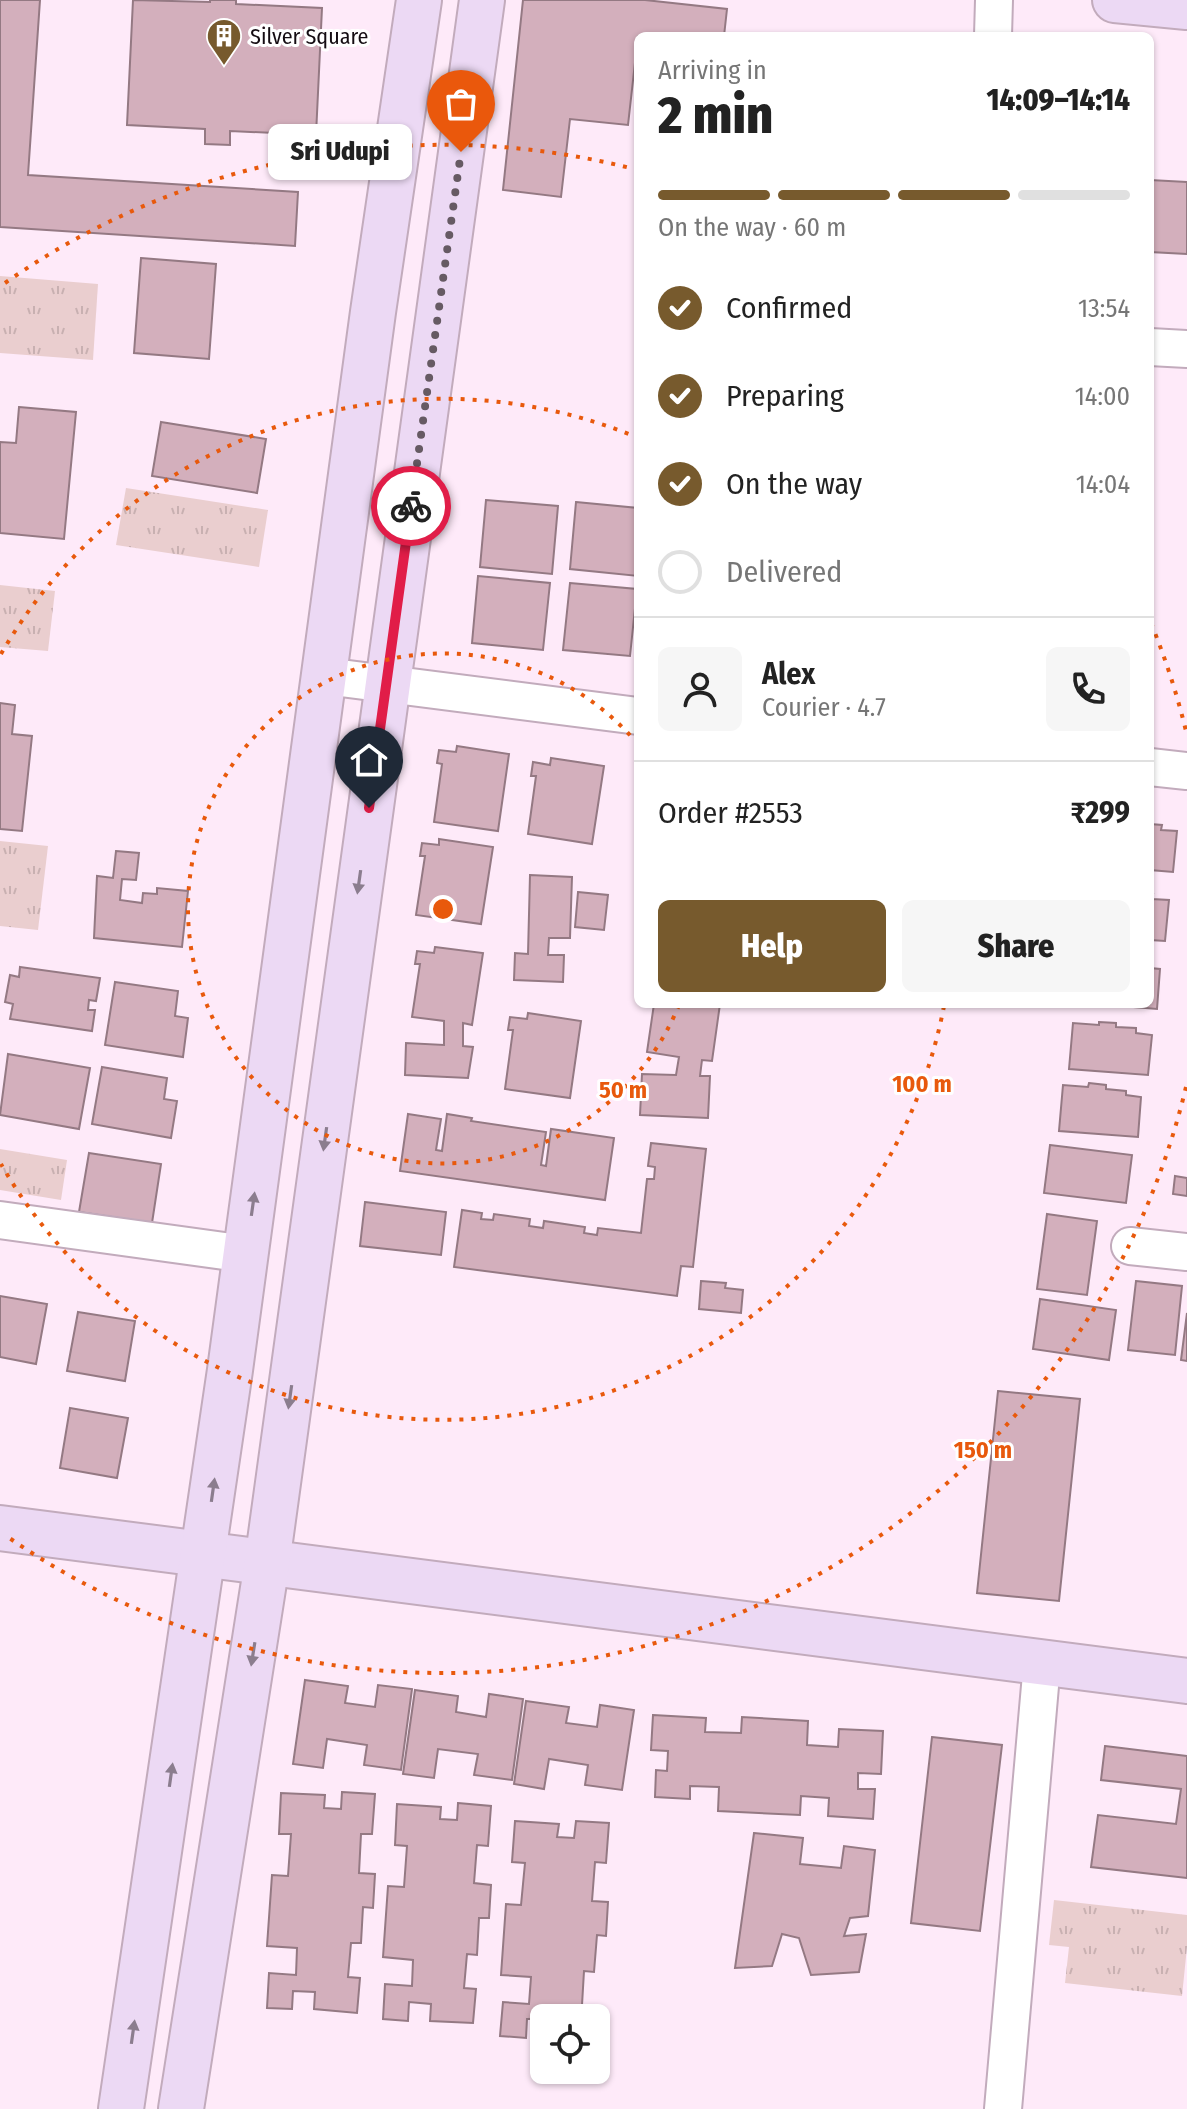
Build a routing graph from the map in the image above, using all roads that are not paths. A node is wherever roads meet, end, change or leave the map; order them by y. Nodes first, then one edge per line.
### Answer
1 (419, 0) edge
2 (482, 0) edge
3 (994, 0) edge
4 (1115, 0) edge
5 (1169, 4) edge
6 (993, 32) edge
7 (1154, 347) edge
8 (1187, 349) edge
9 (325, 676) junction
10 (386, 685) junction
11 (634, 716) edge
12 (1154, 767) edge
13 (1187, 771) edge
14 (0, 1220) edge
15 (1130, 1246) dead end
16 (1187, 1252) edge
17 (246, 1254) junction
18 (0, 1528) edge
19 (204, 1555) junction
20 (267, 1563) junction
21 (1042, 1663) junction
22 (1187, 1681) edge
23 (121, 2109) edge
24 (181, 2109) edge
25 (1003, 2109) edge

1 - 9 main road
2 - 10 main road
3 - 6 street
4 - 5 main road
7 - 8 street
9 - 10 street
17 -> 9 main road
10 - 11 street
10 -> 20 main road
12 - 13 street
14 - 17 street
15 - 16 street
19 -> 17 main road
18 - 19 main road
19 - 20 main road
23 -> 19 main road
20 - 21 main road
20 -> 24 main road
21 - 22 main road
21 - 25 street

